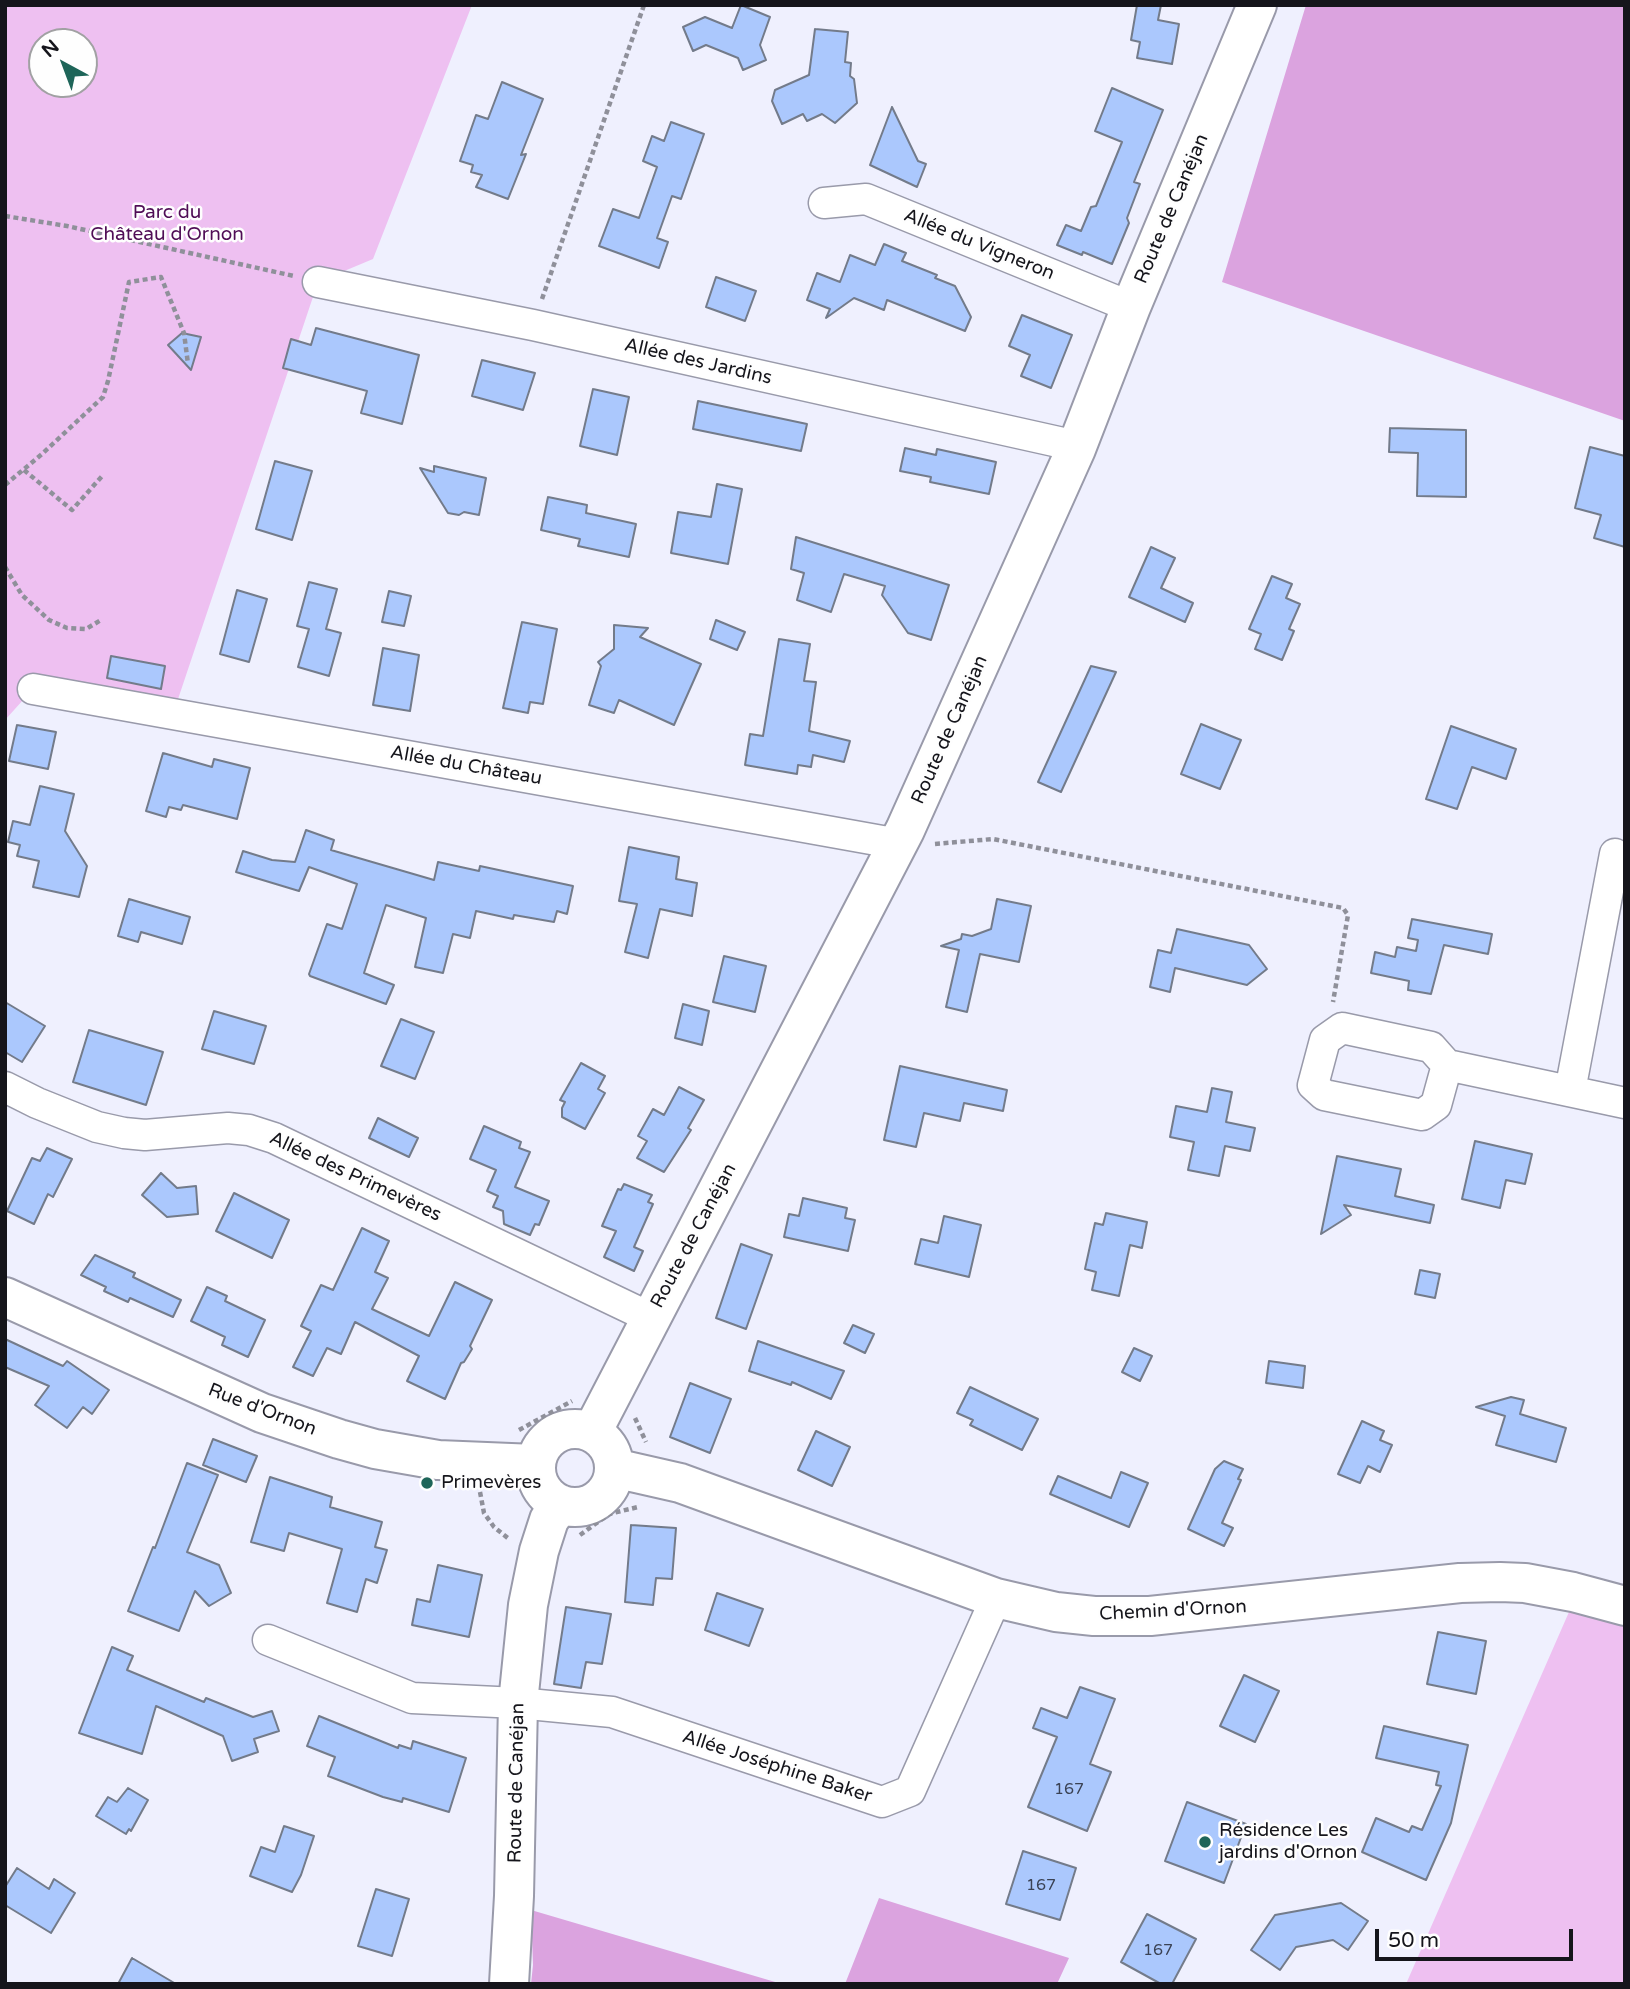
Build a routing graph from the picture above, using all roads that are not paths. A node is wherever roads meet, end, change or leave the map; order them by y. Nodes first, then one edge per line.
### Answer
1 (1257, 5) edge
2 (824, 203) dead end
3 (318, 282) road end
4 (1131, 306) junction
5 (1076, 449) junction
6 (33, 689) dead end
7 (902, 837) junction
8 (1615, 854) dead end
9 (1447, 1065) junction
10 (5, 1087) edge
11 (1570, 1091) junction
12 (1625, 1103) edge
13 (5, 1297) edge
14 (651, 1318) junction
15 (592, 1432) junction
16 (535, 1464) junction
17 (614, 1468) junction
18 (560, 1504) junction
19 (996, 1598) junction
20 (1625, 1606) edge
21 (268, 1640) dead end
22 (518, 1703) junction
23 (509, 1984) edge

1 - 4 street, Route de Canéjan
2 - 4 street, Allée du Vigneron
3 - 5 street, Allée des Jardins
4 - 5 street, Route de Canéjan
5 - 7 street, Route de Canéjan
6 - 7 street, Allée du Château
7 - 14 street, Route de Canéjan
8 - 11 street
9 - 9 street
9 - 11 street
10 - 14 street, Allée des Primevères
11 - 12 street
13 - 16 street, Rue d'Ornon
14 - 15 street, Route de Canéjan
15 - 16 street
15 - 17 street
16 - 18 street
17 - 18 street
17 - 19 street, Chemin d'Ornon
18 - 22 street, Route de Canéjan
19 - 20 street, Chemin d'Ornon
19 - 22 street, Allée Joséphine Baker
21 - 22 street, Allée Joséphine Baker
22 - 23 street, Route de Canéjan

